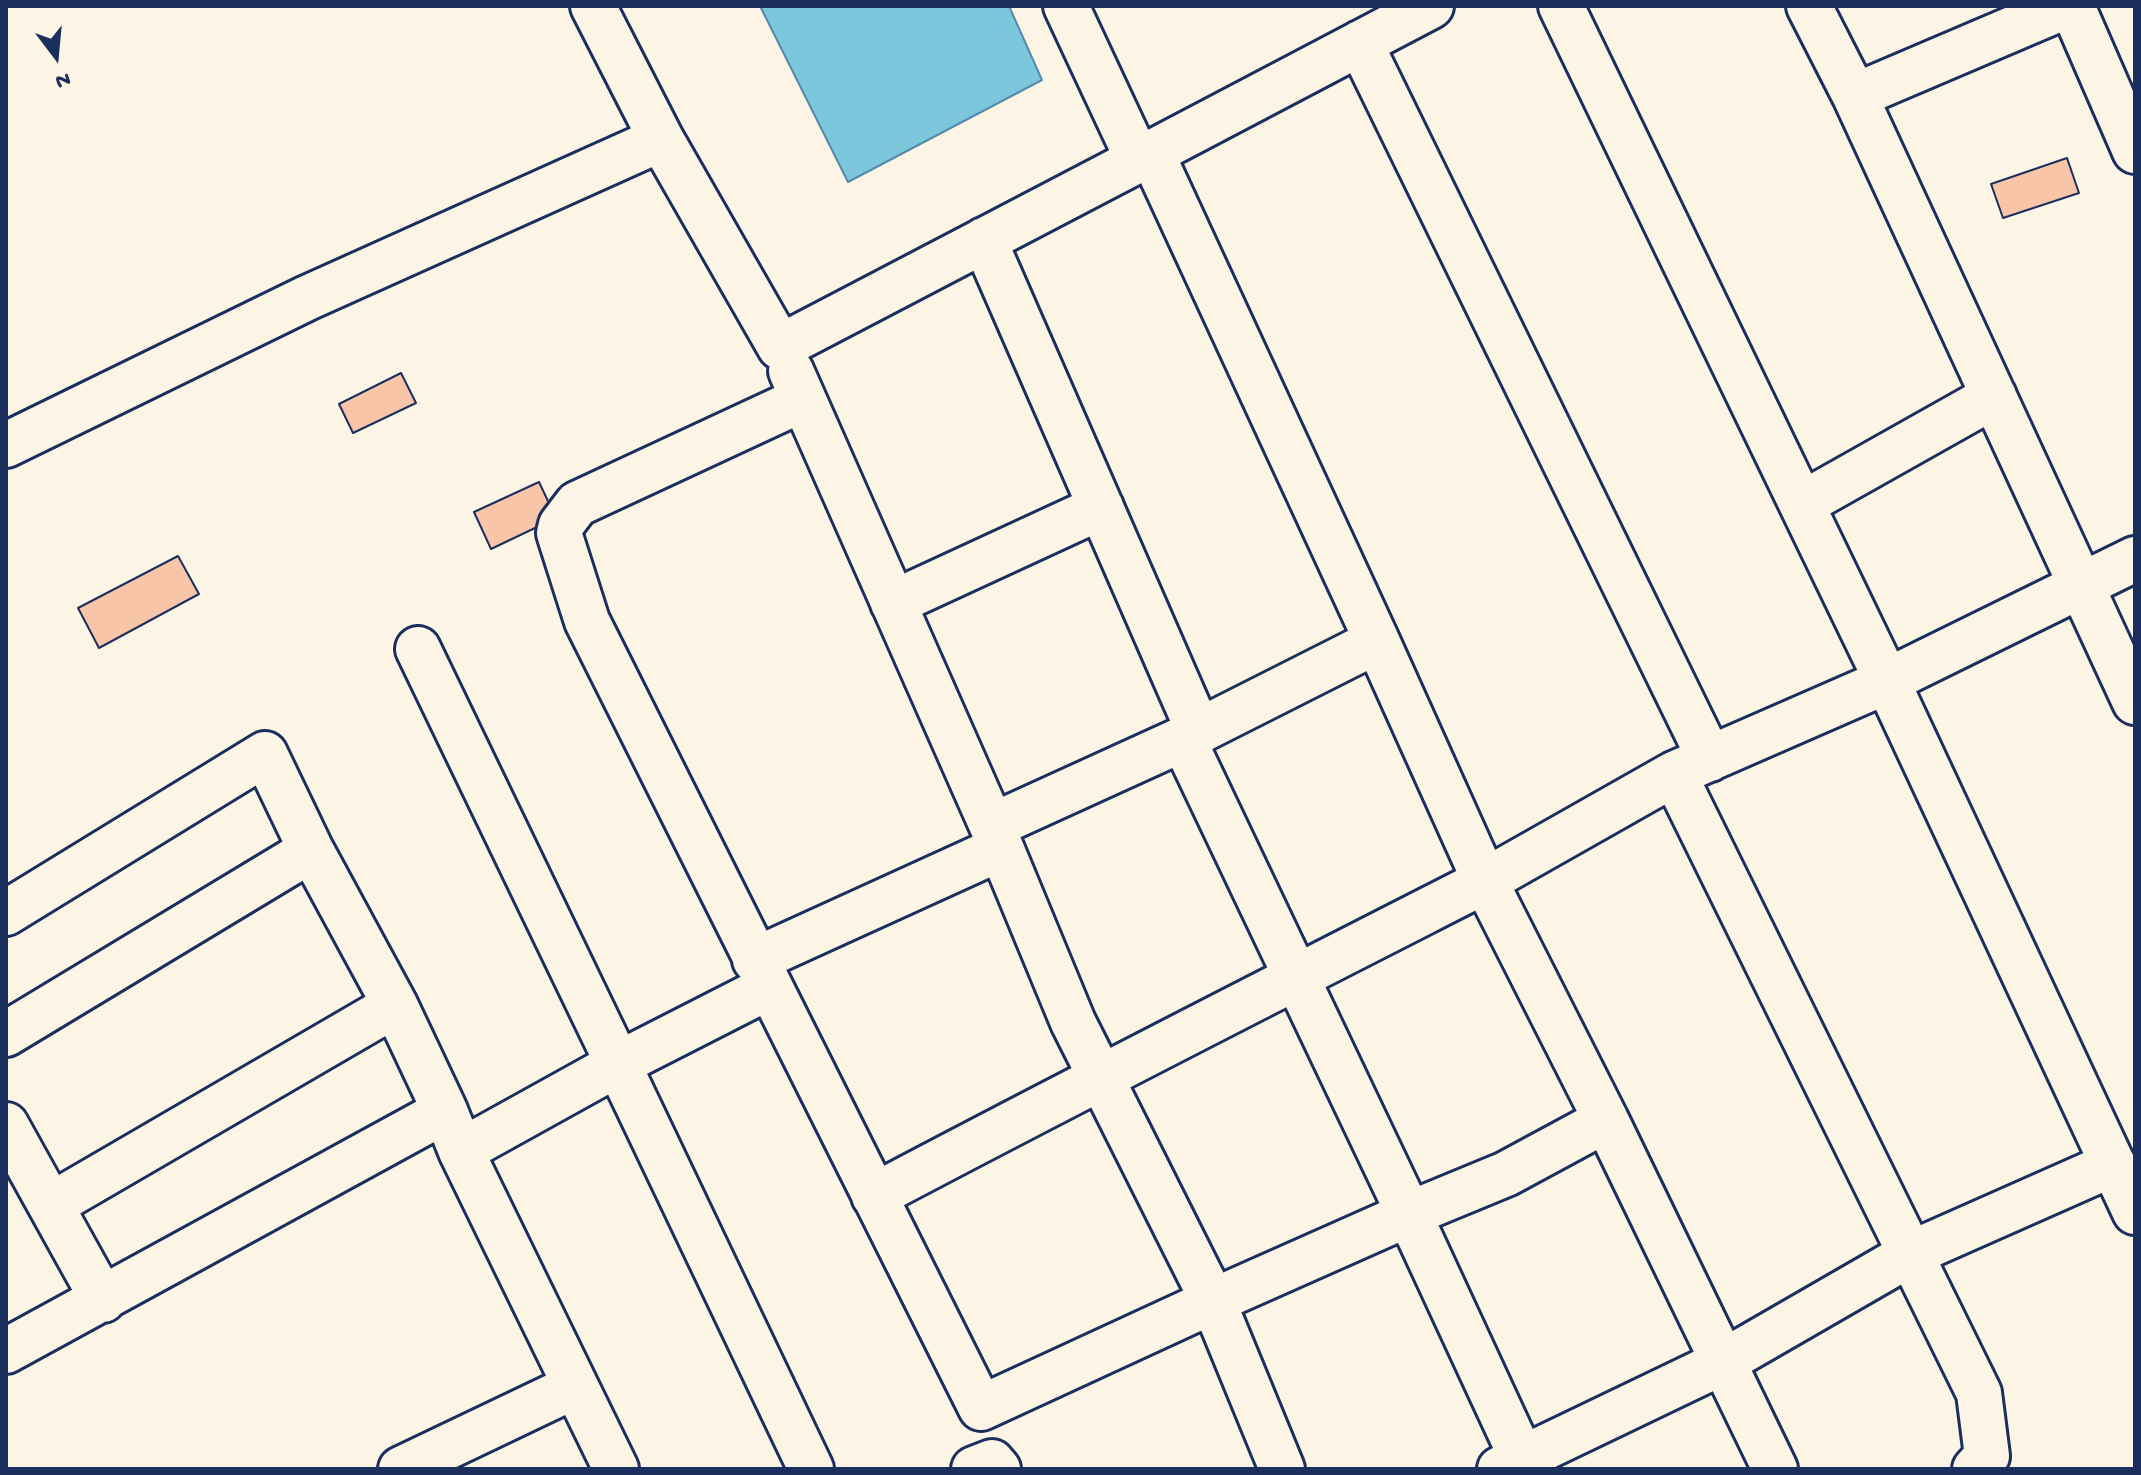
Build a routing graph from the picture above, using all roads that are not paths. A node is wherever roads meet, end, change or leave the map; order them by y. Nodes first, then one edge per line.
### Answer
1 (593, 6) edge
2 (1066, 6) edge
3 (1431, 6) edge
4 (1561, 6) edge
5 (1809, 6) edge
6 (2069, 6) edge
7 (1360, 43) junction
8 (1855, 96) junction
9 (661, 139) junction
10 (2135, 151) edge
11 (1145, 156) junction
12 (984, 240) junction
13 (780, 347) junction
14 (1994, 396) junction
15 (803, 399) junction
16 (6, 445) edge
17 (1802, 504) junction
18 (1101, 507) junction
19 (2135, 559) edge
20 (2080, 584) junction
21 (893, 603) junction
22 (1377, 641) junction
23 (418, 649) dead end
24 (1887, 681) junction
25 (2135, 702) edge
26 (1191, 736) junction
27 (1692, 766) junction
28 (997, 837) junction
29 (311, 850) junction
30 (1485, 881) junction
31 (6, 913) edge
32 (762, 974) junction
33 (1297, 977) junction
34 (395, 1005) junction
35 (6, 1034) edge
36 (618, 1064) junction
37 (1100, 1076) junction
38 (445, 1111) junction
39 (1606, 1120) junction
40 (6, 1125) edge
41 (461, 1151) junction
42 (2113, 1164) junction
43 (874, 1196) junction
44 (51, 1205) junction
45 (2135, 1212) edge
46 (1409, 1214) junction
47 (1912, 1253) junction
48 (103, 1300) junction
49 (1213, 1301) junction
50 (6, 1351) edge
51 (1723, 1362) junction
52 (575, 1386) junction
53 (1517, 1465) edge
54 (401, 1469) edge
55 (616, 1469) edge
56 (811, 1469) edge
57 (974, 1469) edge
58 (998, 1469) edge
59 (1282, 1469) edge
60 (1775, 1469) edge
61 (1975, 1469) edge

1 - 9 street
2 - 11 street
3 - 7 street
4 - 17 street
5 - 8 street
6 - 8 street
6 - 10 street
7 - 11 street
7 - 27 street
8 - 14 street
9 - 13 street
9 - 16 street
11 - 12 street
11 - 22 street
12 - 13 street
12 - 18 street
13 - 15 street
14 - 17 street
14 - 20 street
15 - 21 street
15 - 32 street
17 - 24 street
18 - 21 street
18 - 26 street
19 - 20 street
20 - 24 street
20 - 25 street
21 - 28 street
22 - 26 street
22 - 30 street
23 - 36 street
24 - 27 street
24 - 42 street
26 - 28 street
26 - 33 street
27 - 30 street
27 - 47 street
28 - 32 street
28 - 37 street
29 - 31 street
29 - 34 street
29 - 35 street
30 - 33 street
30 - 39 street
32 - 36 street
32 - 43 street
33 - 37 street
33 - 46 street
34 - 38 street
34 - 44 street
36 - 41 street
36 - 56 street
37 - 43 street
37 - 49 street
38 - 41 street
38 - 48 street
39 - 46 street
39 - 51 street
40 - 44 street
41 - 52 street
42 - 45 street
42 - 47 street
43 - 49 street
44 - 48 street
46 - 49 street
46 - 53 street
47 - 51 street
47 - 61 street
48 - 50 street
49 - 59 street
51 - 53 street
51 - 60 street
52 - 54 street
52 - 55 street
57 - 58 street

